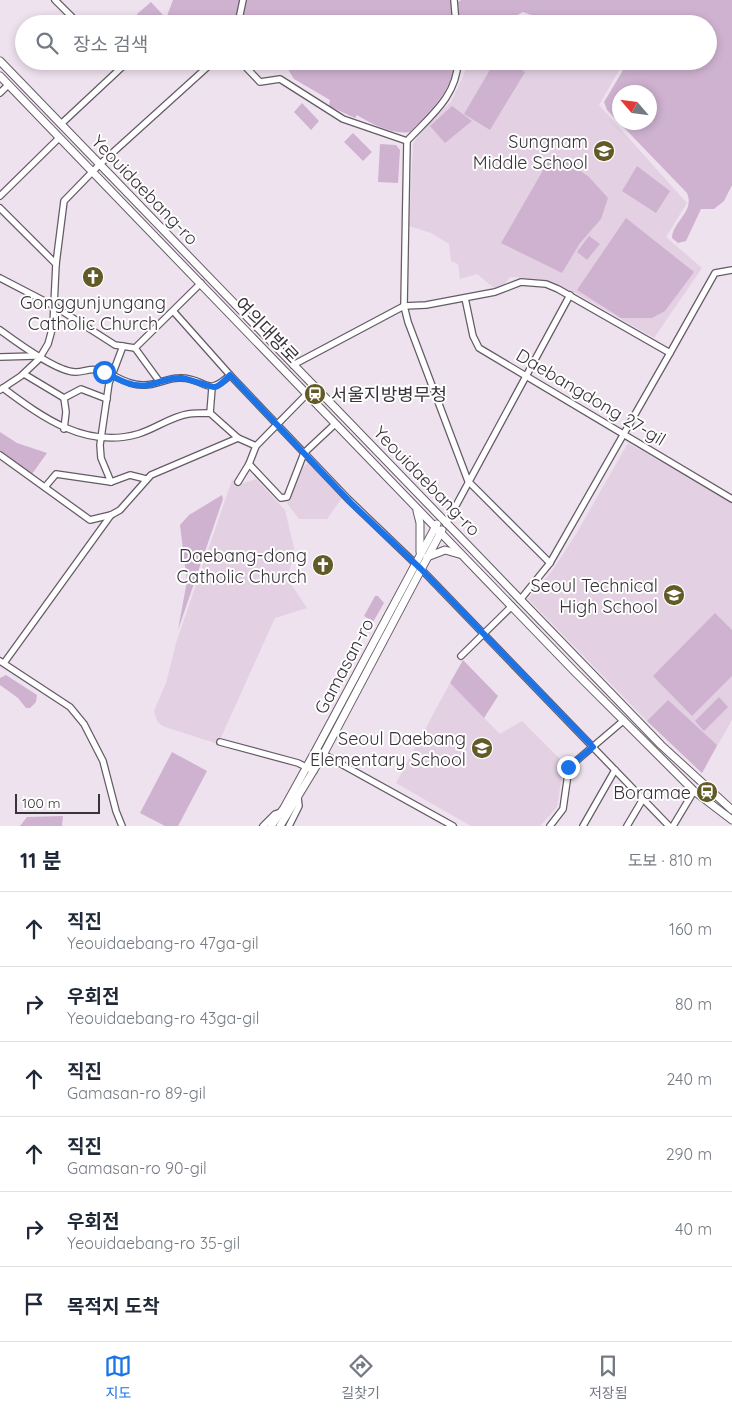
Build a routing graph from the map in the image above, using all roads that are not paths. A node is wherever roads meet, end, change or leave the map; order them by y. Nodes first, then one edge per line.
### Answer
1 (55, 0) edge
2 (243, 0) edge
3 (454, 0) edge
4 (70, 15) edge
5 (240, 15) edge
6 (455, 15) edge
7 (0, 61) edge
8 (119, 70) edge
9 (204, 70) edge
10 (249, 70) edge
11 (457, 70) edge
12 (0, 76) edge
13 (8, 85) junction
14 (0, 93) edge
15 (61, 124) junction
16 (59, 138) junction
17 (407, 141) junction
18 (99, 165) junction
19 (92, 172) junction
20 (0, 196) edge
21 (0, 208) edge
22 (56, 264) junction
23 (732, 270) edge
24 (0, 278) edge
25 (201, 283) junction
26 (570, 295) junction
27 (465, 298) junction
28 (54, 306) junction
29 (404, 306) junction
30 (174, 312) junction
31 (0, 330) edge
32 (123, 346) junction
33 (135, 348) junction
34 (670, 353) junction
35 (0, 357) edge
36 (40, 357) junction
37 (293, 365) junction
38 (286, 372) junction
39 (24, 374) junction
40 (230, 375) junction
41 (526, 375) junction
42 (112, 376) junction
43 (159, 381) junction
44 (314, 386) junction
45 (212, 388) junction
46 (2, 389) edge
47 (307, 394) junction
48 (64, 398) junction
49 (107, 399) junction
50 (210, 413) junction
51 (335, 424) junction
52 (276, 425) junction
53 (64, 429) junction
54 (625, 433) junction
55 (101, 437) junction
56 (238, 438) junction
57 (256, 446) junction
58 (304, 453) junction
59 (0, 455) edge
60 (249, 464) junction
61 (146, 479) junction
62 (468, 481) junction
63 (111, 482) junction
64 (238, 482) dead end
65 (45, 487) junction
66 (732, 499) edge
67 (416, 508) junction
68 (111, 515) junction
69 (443, 521) junction
70 (438, 530) junction
71 (423, 556) junction
72 (464, 556) junction
73 (550, 563) junction
74 (418, 566) junction
75 (520, 600) junction
76 (512, 606) junction
77 (483, 634) junction
78 (461, 656) dead end
79 (2, 662) edge
80 (623, 721) junction
81 (220, 742) dead end
82 (593, 747) junction
83 (316, 750) junction
84 (324, 754) junction
85 (307, 767) junction
86 (615, 770) junction
87 (314, 771) junction
88 (694, 791) junction
89 (298, 798) junction
90 (643, 799) junction
91 (732, 810) edge
92 (281, 812) junction
93 (730, 821) edge
94 (122, 826) edge
95 (263, 826) edge
96 (271, 826) edge
97 (280, 826) edge
98 (289, 826) edge
99 (453, 826) edge
100 (550, 826) edge
101 (582, 826) edge
102 (627, 826) edge
103 (671, 826) edge

1 - 4 street
2 - 5 street
3 - 6 street
7 - 15 main road, Yeouidaebang-ro
8 - 15 street
9 - 18 street
10 - 17 street
11 - 17 street
12 - 13 main road, 여의대방로
13 - 14 street
13 - 16 main road, 여의대방로
15 - 18 main road, Yeouidaebang-ro
16 - 19 main road, 여의대방로
16 - 20 street
17 - 29 street
18 - 19 street
18 - 37 main road, Yeouidaebang-ro
19 - 22 street
19 - 25 main road, 여의대방로
21 - 22 street
22 - 28 street
23 - 34 street
24 - 28 street
25 - 30 street
25 - 38 main road, 여의대방로
26 - 27 street
26 - 34 street
26 - 41 street
27 - 29 street
27 - 41 street, Daebangdong 27-gil
28 - 32 street
28 - 36 street
29 - 37 street
29 - 62 street
30 - 33 street
30 - 40 street
31 - 36 street
32 - 33 street
32 - 42 street
33 - 43 street
34 - 54 street
35 - 36 street
36 - 39 street
36 - 42 street
37 - 38 main road
37 - 44 main road, Yeouidaebang-ro
38 - 47 main road, 여의대방로
39 - 46 street
39 - 48 street
40 - 45 street
40 - 52 street
41 - 54 street, Daebangdong 27-gil
41 - 62 street
42 - 43 street
42 - 49 street
43 - 45 street
44 - 47 main road
44 - 69 main road, Yeouidaebang-ro
45 - 50 street
46 - 53 street
47 - 51 main road, 여의대방로
47 - 52 street
48 - 49 street
48 - 53 street
49 - 55 street
50 - 55 street
50 - 56 street
51 - 58 street
51 - 67 main road, 여의대방로
52 - 57 street
52 - 58 street
53 - 55 street
54 - 66 street, Daebangdong 27-gil
54 - 73 street
55 - 63 street
56 - 57 street
56 - 61 street
57 - 60 street
58 - 60 street
58 - 74 street
59 - 65 street
60 - 64 street
61 - 63 street
61 - 68 street
62 - 69 street
62 - 73 street
63 - 65 street
65 - 68 street
67 - 70 main road, 여의대방로
67 - 71 main road
68 - 79 street
69 - 70 main road, Gamasan-ro
69 - 75 main road, Yeouidaebang-ro
70 - 71 main road, Gamasan-ro
70 - 72 main road, 여의대방로
71 - 72 main road
71 - 74 main road, Gamasan-ro
72 - 76 main road, 여의대방로
73 - 75 street
74 - 77 street
74 - 83 main road, Gamasan-ro
74 - 84 main road, Gamasan-ro
75 - 91 main road, Yeouidaebang-ro
76 - 77 street
76 - 80 main road
77 - 78 street
77 - 82 street
79 - 94 street
80 - 82 street
80 - 88 main road
81 - 85 street
82 - 86 street
82 - 100 street
83 - 84 street
83 - 85 main road, Gamasan-ro
84 - 87 main road, Gamasan-ro
84 - 99 street
85 - 87 street
85 - 92 main road, Gamasan-ro
86 - 90 street
86 - 101 street
87 - 89 main road, Gamasan-ro
88 - 93 main road
88 - 103 street
89 - 97 main road, Gamasan-ro
89 - 98 street
90 - 102 street
90 - 103 street
92 - 95 street
92 - 96 main road, Gamasan-ro

